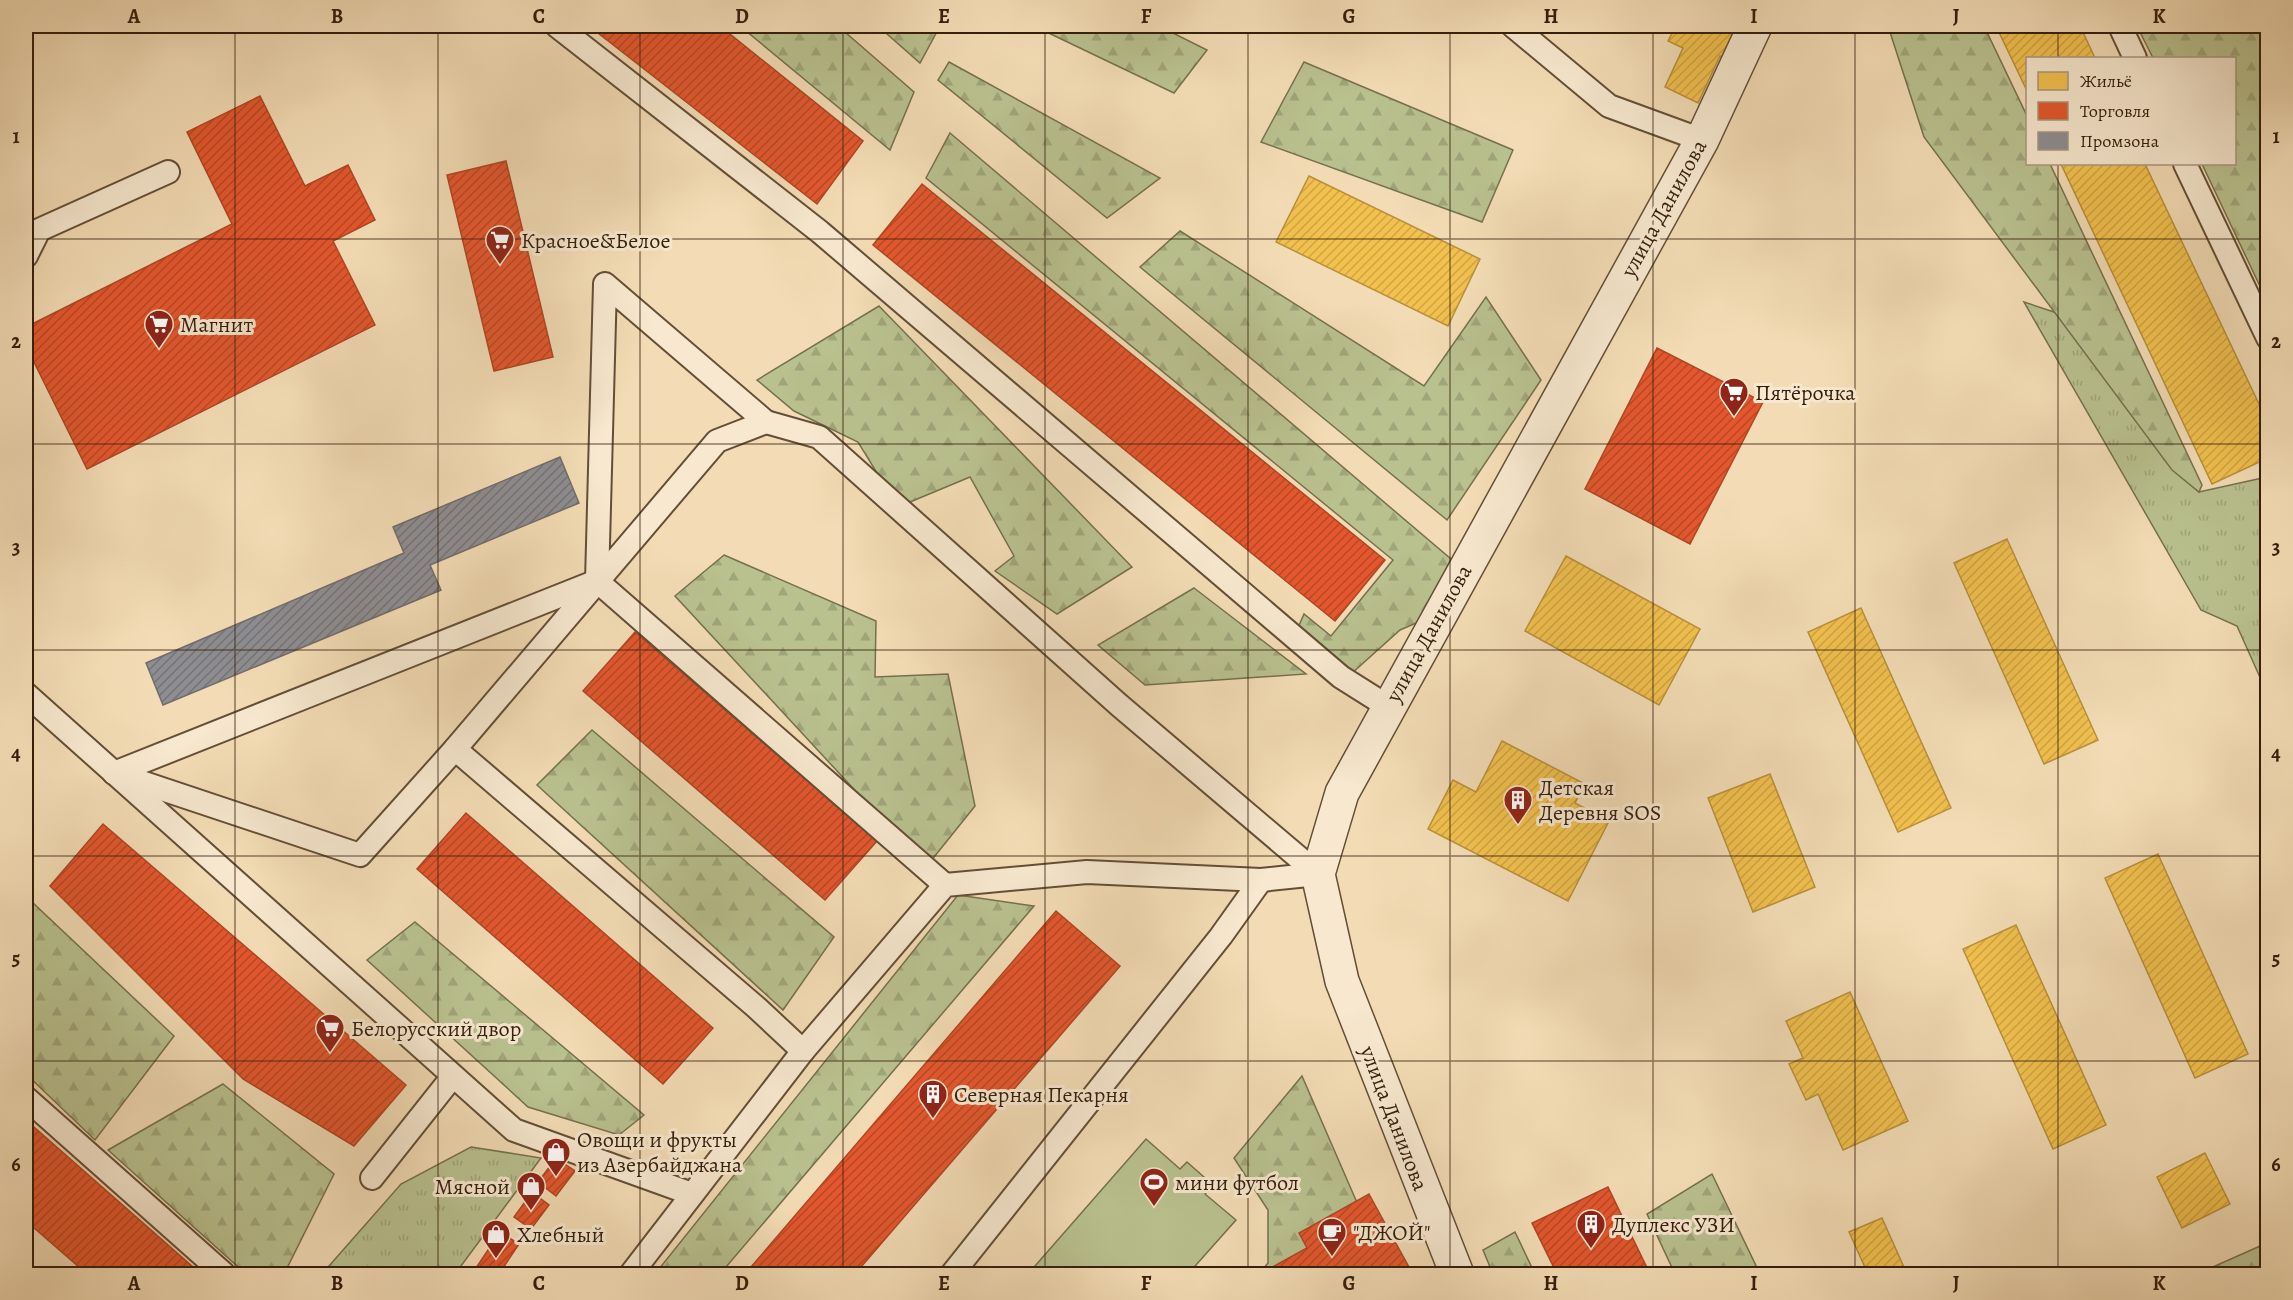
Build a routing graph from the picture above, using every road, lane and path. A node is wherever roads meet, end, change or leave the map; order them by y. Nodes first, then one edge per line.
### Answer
1 (557, 26) edge
2 (1513, 26) edge
3 (1755, 26) edge
4 (2120, 26) edge
5 (2135, 57) edge
6 (1702, 140) junction
7 (2185, 165) edge
8 (168, 172) dead end
9 (26, 256) edge
10 (2268, 338) edge
11 (766, 422) junction
12 (597, 581) junction
13 (26, 694) edge
14 (1388, 706) junction
15 (455, 749) junction
16 (114, 773) junction
17 (1318, 874) junction
18 (1261, 880) junction
19 (945, 885) junction
20 (802, 1051) junction
21 (453, 1076) junction
22 (26, 1098) edge
23 (372, 1178) dead end
24 (693, 1194) junction
25 (224, 1275) edge
26 (631, 1275) edge
27 (952, 1275) edge
28 (1457, 1275) edge

1 - 14 lane
2 - 6 lane
3 - 6 street, улица Данилова
4 - 5 lane
6 - 14 street, улица Данилова
7 - 10 lane
8 - 9 lane
11 - 12 lane
11 - 12 lane
11 - 17 lane
12 - 15 lane
12 - 16 lane
12 - 19 lane
13 - 16 lane
14 - 17 street, улица Данилова
15 - 16 lane
15 - 20 lane
16 - 21 lane
17 - 18 lane
17 - 28 street, улица Данилова
18 - 19 lane
18 - 27 lane
19 - 20 lane
20 - 24 lane
21 - 23 lane
21 - 24 lane
22 - 25 lane
24 - 26 lane

